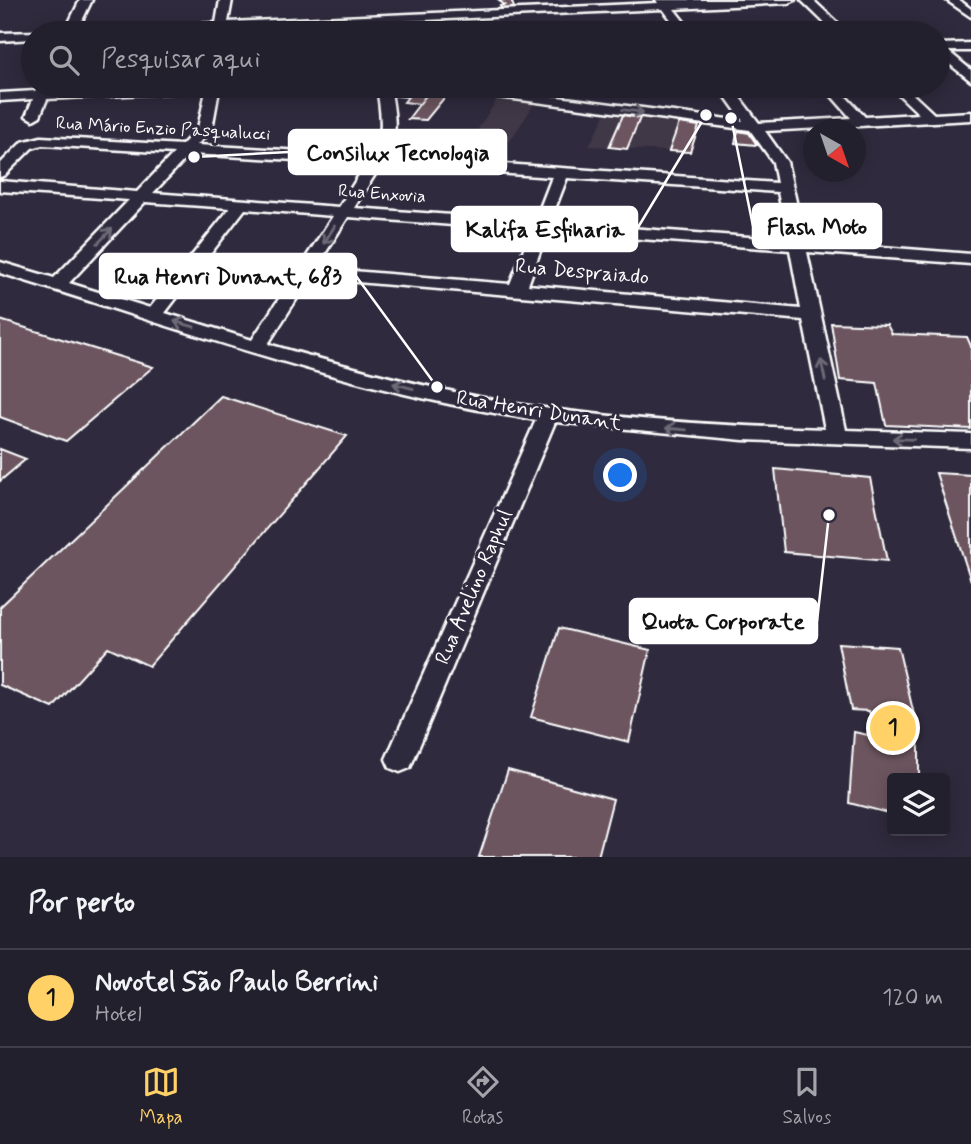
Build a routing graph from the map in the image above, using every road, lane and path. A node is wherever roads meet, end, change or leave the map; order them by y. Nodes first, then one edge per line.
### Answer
1 (86, 0) edge
2 (226, 0) edge
3 (518, 0) edge
4 (789, 0) edge
5 (807, 0) edge
6 (952, 0) edge
7 (664, 3) edge
8 (523, 12) junction
9 (374, 13) junction
10 (971, 14) edge
11 (76, 21) edge
12 (222, 21) edge
13 (302, 21) edge
14 (375, 21) edge
15 (527, 21) edge
16 (678, 21) edge
17 (829, 21) edge
18 (21, 36) edge
19 (0, 37) edge
20 (971, 47) edge
21 (950, 48) edge
22 (950, 59) edge
23 (971, 77) edge
24 (21, 94) edge
25 (0, 97) edge
26 (40, 98) edge
27 (211, 98) edge
28 (385, 98) edge
29 (535, 98) edge
30 (734, 98) edge
31 (840, 98) edge
32 (910, 98) edge
33 (33, 116) dead end
34 (971, 116) edge
35 (860, 119) edge
36 (932, 119) junction
37 (866, 122) edge
38 (803, 125) edge
39 (756, 127) junction
40 (186, 150) junction
41 (376, 160) junction
42 (0, 172) edge
43 (561, 172) junction
44 (0, 186) edge
45 (785, 188) junction
46 (144, 195) junction
47 (242, 203) junction
48 (344, 211) junction
49 (542, 226) junction
50 (797, 248) junction
51 (971, 259) edge
52 (5, 271) edge
53 (306, 272) junction
54 (57, 285) junction
55 (517, 290) junction
56 (154, 315) junction
57 (812, 315) junction
58 (258, 345) junction
59 (548, 415) junction
60 (837, 437) junction
61 (971, 441) edge
62 (400, 759) dead end

1 - 11 street
2 - 12 street
3 - 8 street
4 - 7 street
5 - 17 street
6 - 10 street
7 - 8 street
7 - 16 street
8 - 9 street
8 - 15 street
9 - 13 street
9 - 14 street
18 - 19 street
20 - 21 street
22 - 23 street
24 - 25 street
26 - 33 street
27 - 40 street
28 - 41 street
29 -> 39 street
30 - 39 street
31 - 35 street
32 - 36 street
34 - 36 street
36 - 37 street
38 - 39 street
39 - 45 street
40 - 41 street, Rua Mário Enzio Pasqualucci
40 - 42 street, Rua Mário Enzio Pasqualucci
40 - 46 street
41 - 43 street, Rua Mário Enzio Pasqualucci
41 - 48 street
43 - 45 street, Rua Mário Enzio Pasqualucci
43 - 49 street
44 - 46 street, Rua Enxovia
45 - 50 street
46 - 47 street, Rua Enxovia
54 -> 46 street
47 - 48 street, Rua Enxovia
47 - 56 street
48 - 49 street, Rua Enxovia
48 -> 53 street
49 - 50 street, Rua Enxovia
49 - 55 street
50 - 51 street, Rua Enxovia
50 - 57 street
52 - 54 street, Rua Henri Dunant
53 - 55 street, Rua Despraiado
53 - 58 street
54 - 56 street, Rua Henri Dunant
55 - 57 street, Rua Despraiado
58 -> 56 street, Rua Henri Dunant
60 -> 57 street
59 -> 58 street, Rua Henri Dunant
60 -> 59 street, Rua Henri Dunant
59 - 62 street, Rua Avelino Raphul
61 -> 60 street, Rua Henri Dunant

